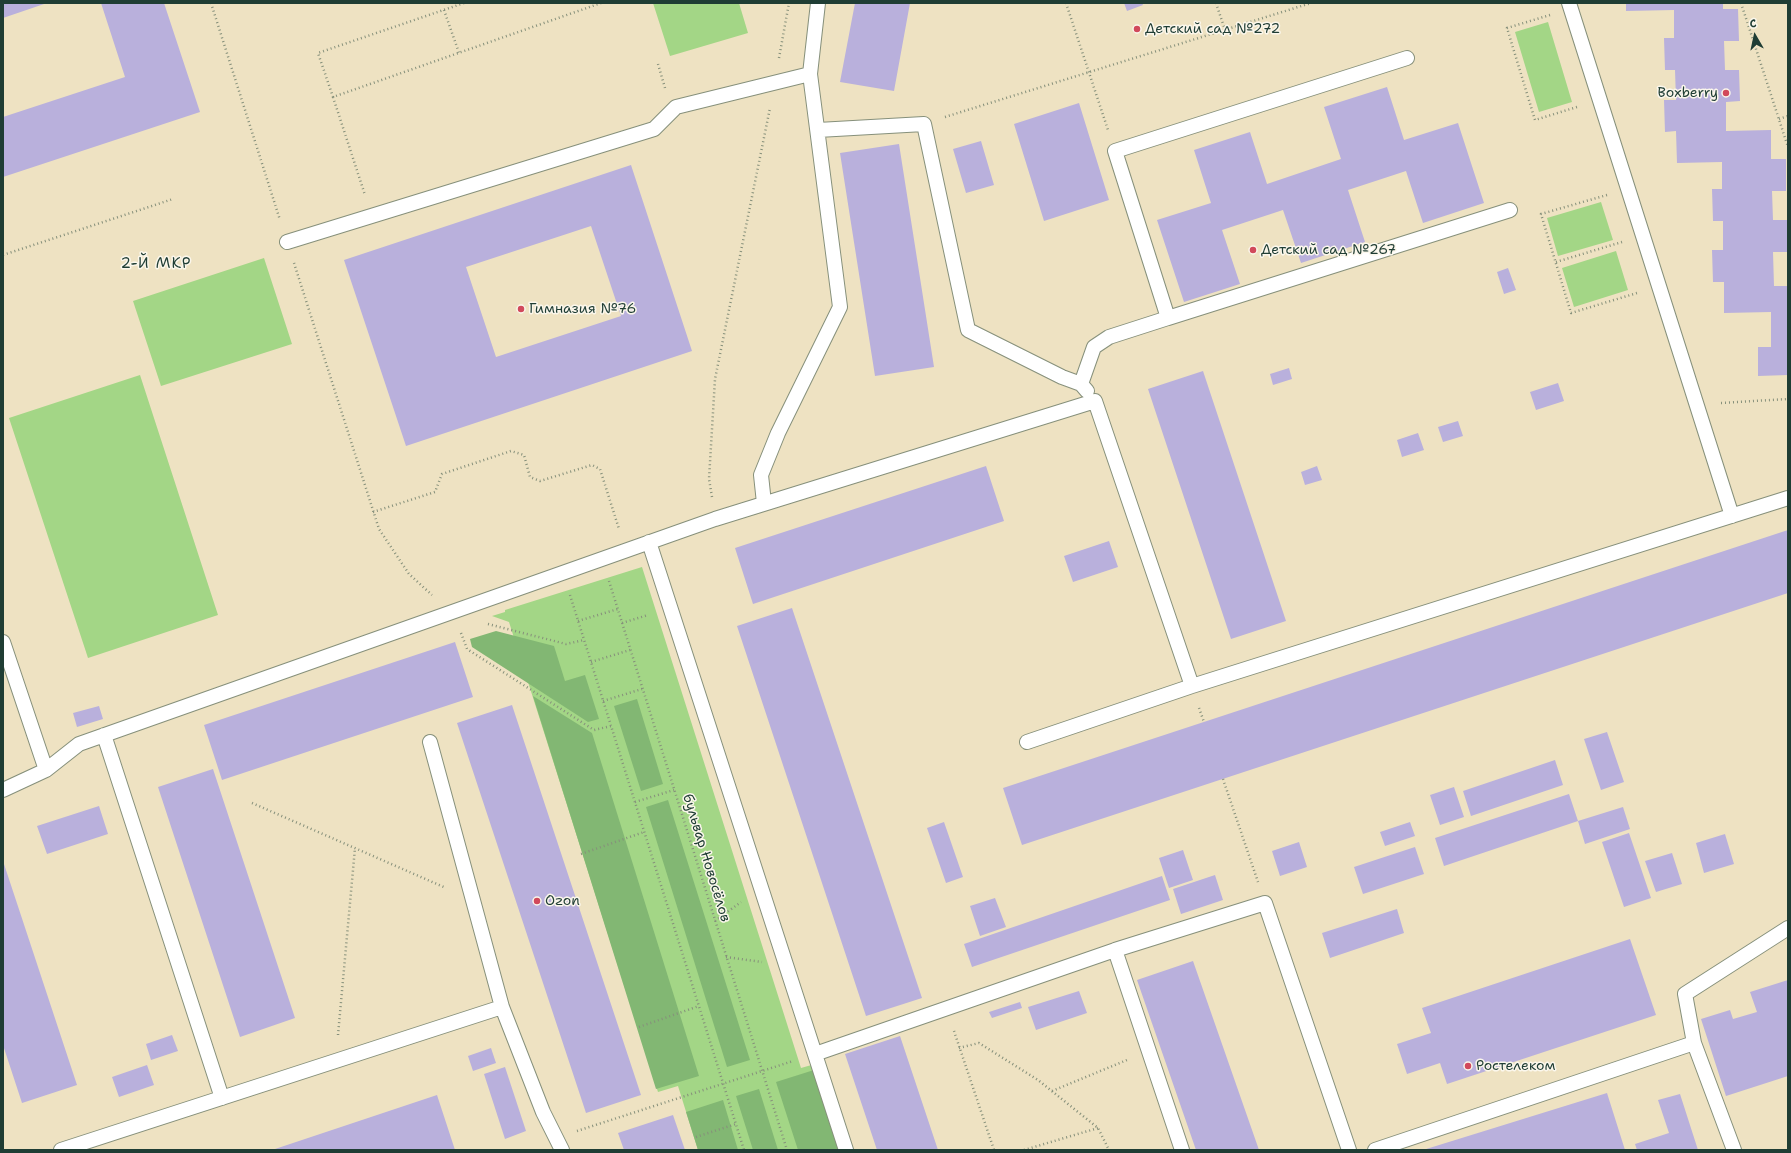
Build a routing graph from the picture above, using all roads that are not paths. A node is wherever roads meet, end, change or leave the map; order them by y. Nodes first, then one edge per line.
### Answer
1 (818, 3) edge
2 (1569, 3) edge
3 (1407, 58) dead end
4 (810, 74) junction
5 (818, 130) junction
6 (1510, 210) dead end
7 (287, 242) road end
8 (1168, 318) junction
9 (1081, 384) junction
10 (1095, 401) junction
11 (1788, 498) edge
12 (764, 503) junction
13 (1732, 516) junction
14 (649, 542) junction
15 (3, 642) edge
16 (1192, 686) junction
17 (104, 735) junction
18 (430, 742) dead end
19 (1027, 742) dead end
20 (46, 770) junction
21 (3, 790) edge
22 (1788, 928) edge
23 (1115, 950) junction
24 (502, 1007) junction
25 (1694, 1043) junction
26 (815, 1054) junction
27 (222, 1098) junction
28 (559, 1144) edge
29 (61, 1150) edge
30 (846, 1150) edge
31 (1182, 1150) edge
32 (1349, 1150) edge
33 (1375, 1150) edge
34 (1734, 1150) edge

1 - 4 lane
2 - 13 lane
3 - 8 lane
4 - 5 lane
4 - 7 lane
5 - 9 lane
5 - 12 lane
6 - 8 lane
8 - 9 lane
9 - 10 lane
10 - 12 lane
10 - 16 lane
11 - 13 lane
12 - 14 lane
13 - 16 lane
14 - 17 lane
14 - 26 lane
15 - 20 lane
16 - 19 lane
17 - 20 lane
17 - 27 lane
18 - 24 lane
20 - 21 lane
22 - 25 lane
23 - 26 lane
23 - 31 lane
23 - 32 lane
24 - 27 lane
24 - 28 lane
25 - 33 lane
25 - 34 lane
26 - 30 lane
27 - 29 lane

